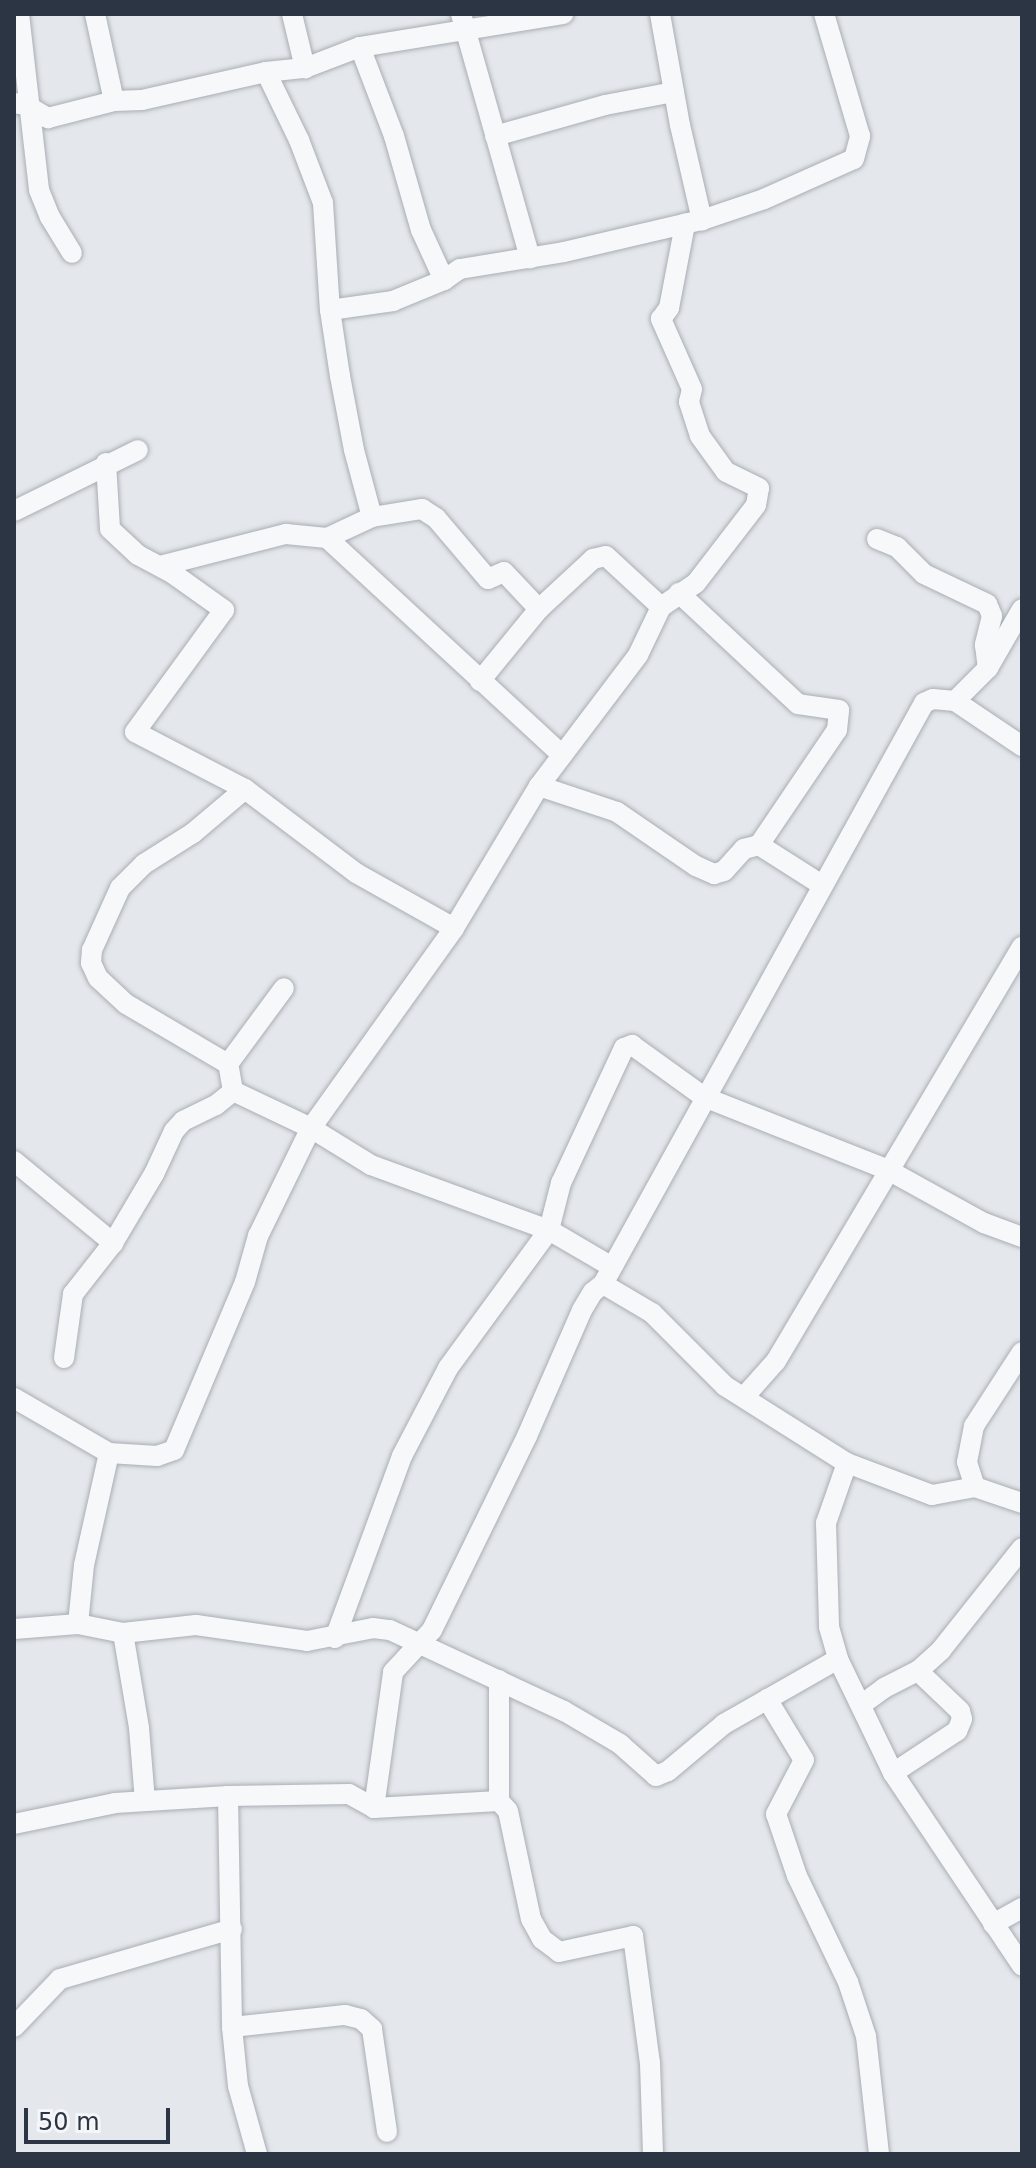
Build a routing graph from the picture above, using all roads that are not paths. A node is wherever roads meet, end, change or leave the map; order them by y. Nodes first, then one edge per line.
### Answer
1 (19, 14) edge
2 (95, 14) edge
3 (292, 14) edge
4 (563, 14) edge
5 (660, 14) edge
6 (824, 14) edge
7 (462, 22) edge
8 (360, 47) junction
9 (305, 68) junction
10 (266, 72) junction
11 (674, 92) junction
12 (114, 101) junction
13 (20, 104) edge
14 (495, 136) junction
15 (694, 222) junction
16 (72, 253) dead end
17 (530, 258) junction
18 (444, 280) junction
19 (330, 310) junction
20 (138, 450) dead end
21 (106, 463) junction
22 (14, 511) edge
23 (372, 517) junction
24 (327, 538) junction
25 (877, 539) dead end
26 (160, 566) junction
27 (679, 593) junction
28 (661, 607) junction
29 (539, 609) junction
30 (1022, 609) edge
31 (988, 668) junction
32 (480, 681) junction
33 (955, 701) junction
34 (1022, 746) edge
35 (562, 755) junction
36 (539, 786) junction
37 (245, 789) junction
38 (759, 845) junction
39 (822, 885) junction
40 (454, 928) junction
41 (1022, 947) edge
42 (284, 988) dead end
43 (228, 1064) junction
44 (233, 1091) junction
45 (704, 1097) junction
46 (311, 1128) junction
47 (14, 1161) edge
48 (888, 1170) junction
49 (549, 1230) junction
50 (1022, 1237) edge
51 (113, 1243) junction
52 (607, 1276) junction
53 (1022, 1352) edge
54 (64, 1358) dead end
55 (744, 1397) junction
56 (14, 1398) edge
57 (109, 1453) junction
58 (847, 1463) junction
59 (972, 1477) junction
60 (1022, 1503) edge
61 (1022, 1548) edge
62 (78, 1624) junction
63 (14, 1629) edge
64 (123, 1633) junction
65 (426, 1637) junction
66 (335, 1638) junction
67 (838, 1659) junction
68 (918, 1671) junction
69 (810, 1675) junction
70 (499, 1680) junction
71 (857, 1697) junction
72 (767, 1699) junction
73 (893, 1773) junction
74 (378, 1776) junction
75 (349, 1794) junction
76 (228, 1796) junction
77 (145, 1801) junction
78 (499, 1801) junction
79 (374, 1808) junction
80 (14, 1824) edge
81 (1022, 1908) edge
82 (993, 1924) junction
83 (232, 1929) junction
84 (1022, 1966) edge
85 (14, 2027) edge
86 (232, 2027) junction
87 (387, 2132) dead end
88 (257, 2154) edge
89 (653, 2154) edge
90 (879, 2154) edge

1 - 13 street
2 - 12 street
3 - 9 street
4 - 7 street
5 - 11 street
6 - 15 street
7 - 8 street
7 - 14 street
8 - 9 street
8 - 18 street
9 - 10 street
10 - 12 street
10 - 19 street
11 - 14 street
11 - 15 street
12 - 13 street
13 - 16 street
14 - 17 street
15 - 17 street
15 - 27 street
17 - 18 street
18 - 19 street
19 - 23 street
20 - 21 street
21 - 22 street
21 - 26 street
23 - 24 street
23 - 29 street
24 - 26 street
24 - 32 street
25 - 31 street
26 - 37 street
27 - 28 street
27 - 38 street
28 - 29 street
28 - 35 street
29 - 32 street
30 - 31 street
31 - 33 street
32 - 35 street
33 - 34 street
33 - 39 street
35 - 36 street
36 - 38 street
36 - 40 street
37 - 40 street
37 - 43 street
38 - 39 street
39 - 45 street
40 - 46 street
41 - 48 street
42 - 43 street
43 - 44 street
44 - 46 street
44 - 51 street
45 - 48 street
45 - 49 street
45 - 52 street
46 - 49 street
46 - 57 street
47 - 51 street
48 - 50 street
48 - 55 street
49 - 52 street
49 - 66 street
51 - 54 street
52 - 55 street
52 - 65 street
53 - 59 street
55 - 58 street
56 - 57 street
57 - 62 street
58 - 59 street
58 - 67 street
59 - 60 street
61 - 68 street
62 - 63 street
62 - 64 street
64 - 66 street
64 - 77 street
65 - 66 street
65 - 70 street
65 - 74 street
67 - 69 street
67 - 71 street
68 - 71 street
68 - 73 street
69 - 71 street
69 - 72 street
70 - 72 street
70 - 78 street
71 - 73 street
72 - 90 street
73 - 82 street
74 - 75 street
74 - 79 street
75 - 76 street
75 - 79 street
76 - 77 street
76 - 83 street
77 - 80 street
78 - 79 street
78 - 89 street
81 - 82 street
82 - 84 street
83 - 85 street
83 - 86 street
86 - 87 street
86 - 88 street

